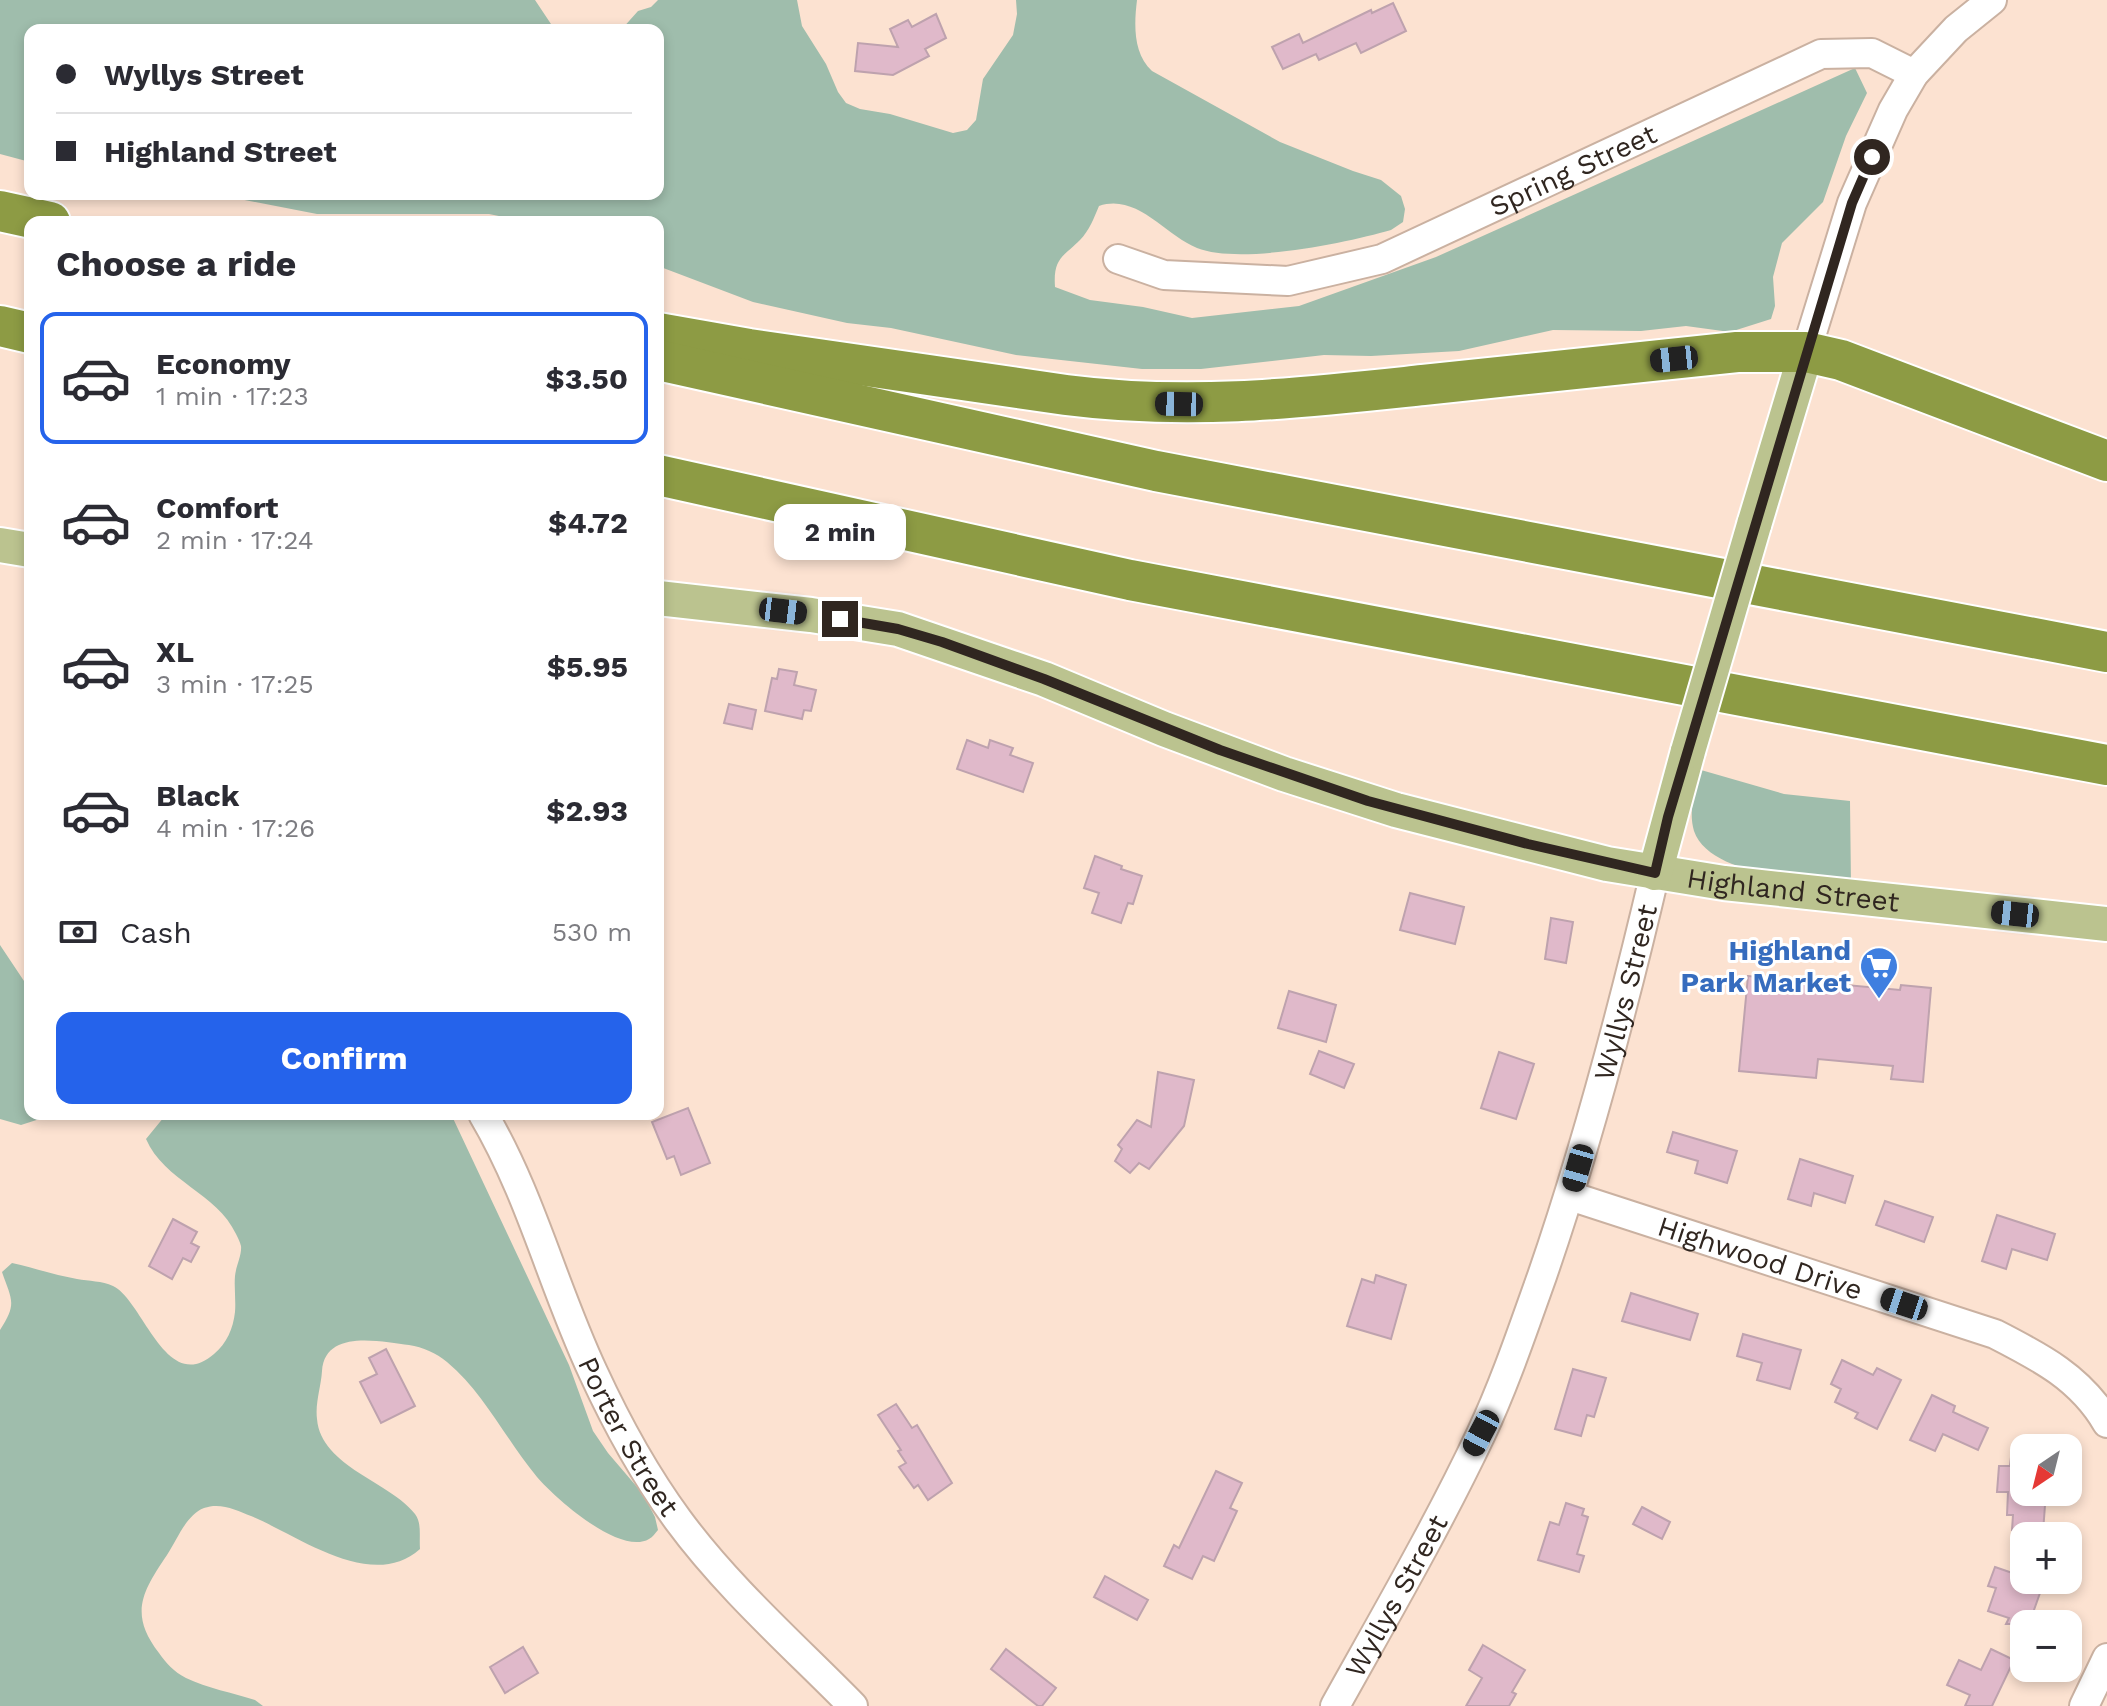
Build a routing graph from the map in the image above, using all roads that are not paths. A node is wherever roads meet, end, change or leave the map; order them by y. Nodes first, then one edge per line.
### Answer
1 (1992, 0) edge
2 (1914, 74) junction
3 (0, 211) edge
4 (24, 216) edge
5 (1118, 259) dead end
6 (0, 326) edge
7 (24, 332) edge
8 (664, 334) edge
9 (1806, 352) junction
10 (664, 361) edge
11 (2107, 461) edge
12 (664, 476) edge
13 (0, 545) edge
14 (24, 549) edge
15 (664, 599) edge
16 (2107, 652) edge
17 (2107, 765) edge
18 (1655, 873) junction
19 (2107, 924) edge
20 (486, 1120) edge
21 (1570, 1196) junction
22 (2107, 1423) edge
23 (2107, 1658) edge
24 (853, 1706) edge
25 (1335, 1706) edge
26 (2084, 1706) edge

1 - 2 street
2 - 5 street, Spring Street
2 - 9 street, Wyllys Street
3 - 4 highway
6 - 7 highway
8 - 9 highway
9 - 11 highway
9 - 18 main road, Wyllys Street, bridge
10 - 16 highway
12 - 17 highway
13 - 14 main road
15 - 18 main road, Highland Street
18 - 19 main road, Highland Street
18 - 21 street, Wyllys Street
20 - 24 street, Porter Street
21 - 22 street, Highwood Drive
21 - 25 street, Wyllys Street
23 - 26 street

